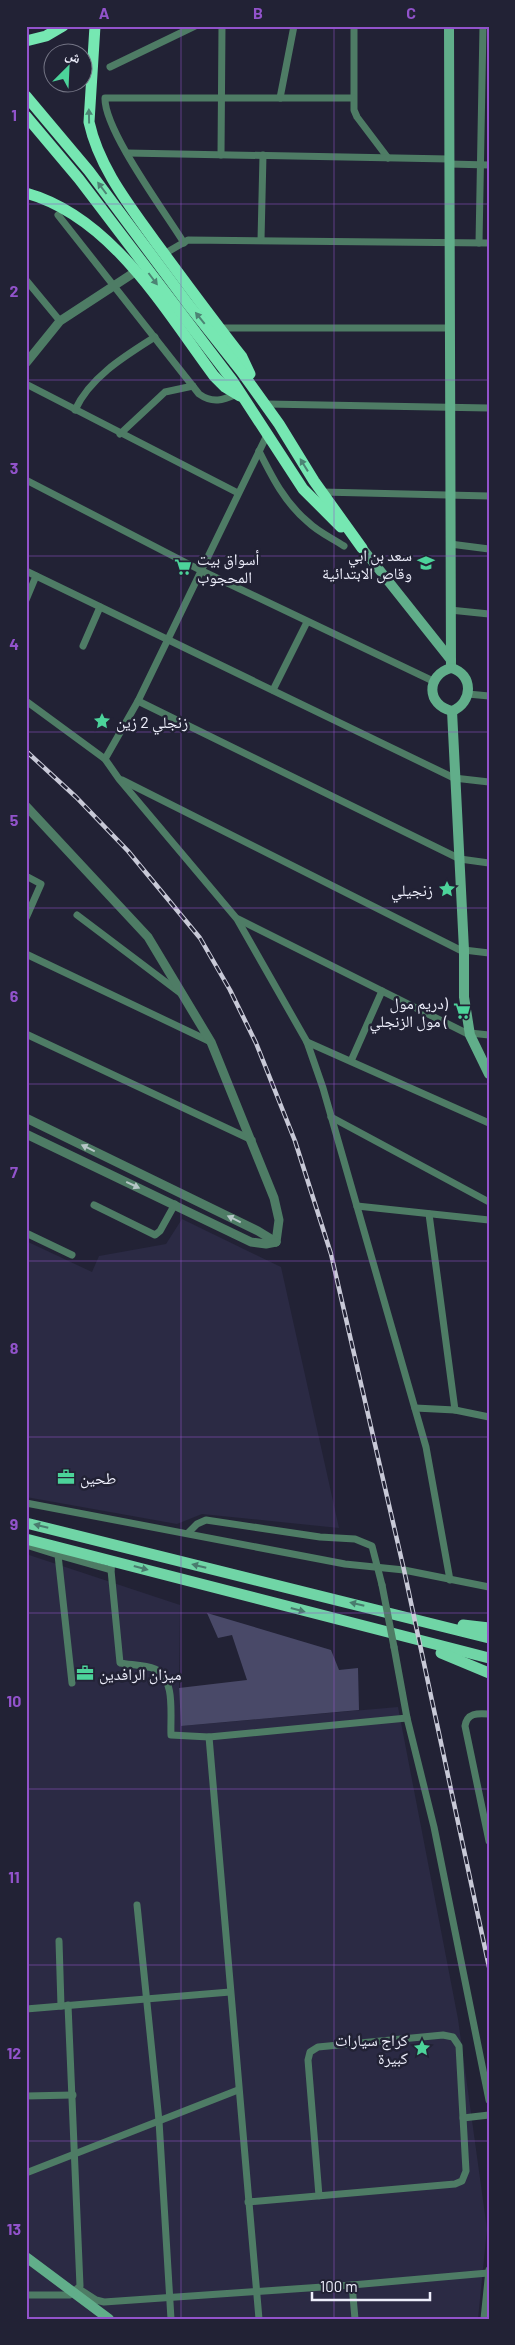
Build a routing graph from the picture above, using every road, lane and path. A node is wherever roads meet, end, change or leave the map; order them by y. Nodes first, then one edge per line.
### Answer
1 (63, 26) edge
2 (95, 26) edge
3 (195, 26) edge
4 (222, 26) edge
5 (294, 26) edge
6 (354, 26) edge
7 (449, 26) edge
8 (484, 26) edge
9 (26, 40) edge
10 (110, 67) dead end
11 (26, 96) edge
12 (221, 98) junction
13 (280, 98) junction
14 (353, 98) junction
15 (26, 116) edge
16 (128, 153) junction
17 (221, 155) junction
18 (263, 155) junction
19 (388, 158) junction
20 (449, 161) junction
21 (485, 165) edge
22 (26, 193) edge
23 (58, 214) dead end
24 (261, 240) junction
25 (184, 243) junction
26 (449, 243) junction
27 (480, 243) junction
28 (489, 243) edge
29 (151, 245) junction
30 (164, 254) junction
31 (130, 257) junction
32 (135, 272) junction
33 (26, 280) edge
34 (114, 285) junction
35 (60, 321) junction
36 (219, 328) junction
37 (450, 328) junction
38 (155, 337) junction
39 (26, 363) edge
40 (26, 384) edge
41 (193, 386) junction
42 (258, 394) junction
43 (242, 398) junction
44 (266, 404) junction
45 (450, 407) junction
46 (489, 408) edge
47 (75, 410) junction
48 (268, 432) junction
49 (120, 434) junction
50 (259, 451) junction
51 (26, 480) edge
52 (322, 492) junction
53 (238, 493) junction
54 (450, 496) junction
55 (489, 496) edge
56 (450, 544) junction
57 (344, 546) dead end
58 (362, 548) junction
59 (489, 549) edge
60 (200, 570) junction
61 (26, 571) edge
62 (36, 576) junction
63 (26, 600) edge
64 (100, 607) junction
65 (450, 610) junction
66 (489, 614) edge
67 (307, 622) junction
68 (166, 639) junction
69 (83, 646) dead end
70 (451, 664) junction
71 (433, 681) junction
72 (273, 690) junction
73 (468, 694) junction
74 (489, 696) edge
75 (26, 701) edge
76 (138, 701) junction
77 (452, 711) junction
78 (105, 759) junction
79 (454, 778) junction
80 (119, 779) junction
81 (489, 782) edge
82 (26, 806) edge
83 (460, 859) junction
84 (489, 863) edge
85 (26, 876) edge
86 (78, 915) dead end
87 (26, 918) edge
88 (237, 919) junction
89 (464, 951) junction
90 (489, 953) edge
91 (26, 954) edge
92 (382, 991) junction
93 (184, 994) junction
94 (26, 1034) edge
95 (470, 1034) junction
96 (489, 1035) edge
97 (211, 1042) junction
98 (307, 1042) junction
99 (351, 1061) junction
100 (489, 1074) edge
101 (331, 1117) junction
102 (26, 1118) edge
103 (489, 1122) edge
104 (26, 1134) edge
105 (252, 1140) junction
106 (184, 1195) junction
107 (489, 1202) edge
108 (177, 1205) junction
109 (94, 1206) dead end
110 (357, 1206) junction
111 (429, 1214) junction
112 (489, 1220) edge
113 (26, 1233) edge
114 (276, 1242) junction
115 (72, 1255) dead end
116 (415, 1408) junction
117 (455, 1410) junction
118 (489, 1417) edge
119 (26, 1503) edge
120 (26, 1523) edge
121 (188, 1533) junction
122 (26, 1539) edge
123 (26, 1545) edge
124 (58, 1556) junction
125 (111, 1565) junction
126 (377, 1567) junction
127 (450, 1580) junction
128 (489, 1587) edge
129 (423, 1620) junction
130 (489, 1628) edge
131 (400, 1636) junction
132 (489, 1638) edge
133 (489, 1658) edge
134 (489, 1673) edge
135 (72, 1683) dead end
136 (489, 1714) edge
137 (408, 1718) junction
138 (209, 1737) junction
139 (489, 1841) edge
140 (137, 1905) dead end
141 (59, 1941) dead end
142 (230, 1992) junction
143 (148, 2000) junction
144 (65, 2006) junction
145 (26, 2009) edge
146 (488, 2089) edge
147 (238, 2090) junction
148 (73, 2095) junction
149 (26, 2096) edge
150 (489, 2100) edge
151 (489, 2115) edge
152 (463, 2118) junction
153 (159, 2121) junction
154 (74, 2154) junction
155 (26, 2173) edge
156 (319, 2196) junction
157 (248, 2202) junction
158 (26, 2258) edge
159 (489, 2271) edge
160 (352, 2285) junction
161 (77, 2291) junction
162 (256, 2292) junction
163 (26, 2295) edge
164 (171, 2297) junction
165 (109, 2319) edge
166 (171, 2319) edge
167 (259, 2319) edge
168 (355, 2319) edge
169 (484, 2319) edge

1 - 9 highway
29 -> 2 highway
3 - 10 street
4 - 12 street
5 - 13 street
6 - 14 street
7 - 20 main road
8 - 21 street
29 -> 11 highway
12 - 13 street
12 - 16 street
12 - 17 street
13 - 14 street
14 - 19 street
15 - 31 highway
16 - 17 street
16 - 25 street
17 - 18 street
18 - 19 street
18 - 24 street
19 - 20 street
20 - 21 street
20 - 26 main road
21 - 27 street
22 - 31 highway
23 - 34 street
24 - 25 street
24 - 26 street
25 - 30 street
26 - 27 street
26 - 37 main road
27 - 28 street
29 - 30 highway
42 -> 29 highway
30 - 36 highway
31 - 32 highway
31 -> 43 highway
32 - 34 street
32 - 43 highway
33 - 35 street
34 - 35 street
34 - 38 street
35 - 39 street
36 - 37 street
36 - 42 highway
37 - 45 main road
38 - 41 street
38 - 47 street
40 - 47 street
41 - 43 street
41 - 49 street
42 - 44 highway
43 - 48 highway
44 - 45 street
52 -> 44 highway
45 - 46 street
45 - 54 main road
47 - 49 street
48 - 50 street
48 - 58 highway
49 - 53 street
50 - 53 street
50 - 57 street
51 - 60 street
52 - 54 street
52 - 58 highway
53 - 60 street
54 - 55 street
54 - 56 main road
56 - 59 street
56 - 65 main road
58 - 70 main road
60 - 67 street
60 - 68 street
61 - 62 street
62 - 63 street
62 - 64 street
64 - 68 street
64 - 69 street
65 - 66 street
65 - 70 main road
67 - 71 street
67 - 72 street
68 - 72 street
68 - 76 street
70 - 71 main road
70 - 73 main road
71 - 77 main road
72 - 79 street
73 - 74 street
73 - 77 main road
75 - 78 street
76 - 78 street
76 - 83 street
77 - 79 main road
78 - 80 street
79 - 81 street
79 - 83 main road
80 - 88 street
80 - 89 street
82 - 93 street
83 - 84 street
83 - 89 main road
85 - 87 street
86 - 93 street
88 - 92 street
88 - 98 street
89 - 90 street
89 - 95 main road
91 - 97 street
92 - 95 street
92 - 99 street
93 - 97 street
94 - 105 street
95 - 96 street
95 - 100 main road
97 - 105 street
98 - 99 street
98 - 101 street
99 - 103 street
101 - 107 street
101 - 110 street
106 -> 102 street
104 -> 108 street
105 - 114 street
106 - 108 street
114 -> 106 street
108 - 109 street
108 - 114 street
110 - 111 street
110 - 116 street
111 - 112 street
111 - 117 street
113 - 115 street
116 - 117 street
116 - 127 street
117 - 118 street
119 - 121 street
129 -> 120 main road
121 - 126 street
121 - 126 street
122 - 125 main road
123 - 124 street
124 - 125 street
124 - 135 street
125 -> 131 main road
125 - 138 street
126 - 127 street
126 - 137 street, bridge
127 - 128 street
129 - 130 main road
129 - 132 main road
131 - 133 main road
131 - 134 main road
136 - 139 street
137 - 138 street
137 - 146 street
138 - 142 street
140 - 143 street
141 - 144 street
142 - 143 street
142 - 147 street
143 - 144 street
143 - 153 street
144 - 145 street
144 - 148 street
146 - 150 street
147 - 153 street
147 - 157 street
148 - 149 street
148 - 154 street
151 - 152 street
152 - 156 street
152 - 156 street
153 - 154 street
153 - 164 street
154 - 155 street
154 - 161 street
156 - 157 street
157 - 162 street
158 - 161 main road
159 - 160 street
159 - 169 street
160 - 162 street
160 - 168 street
161 - 163 street
161 - 164 street
161 - 165 main road
162 - 164 street
162 - 167 street
164 - 166 street

